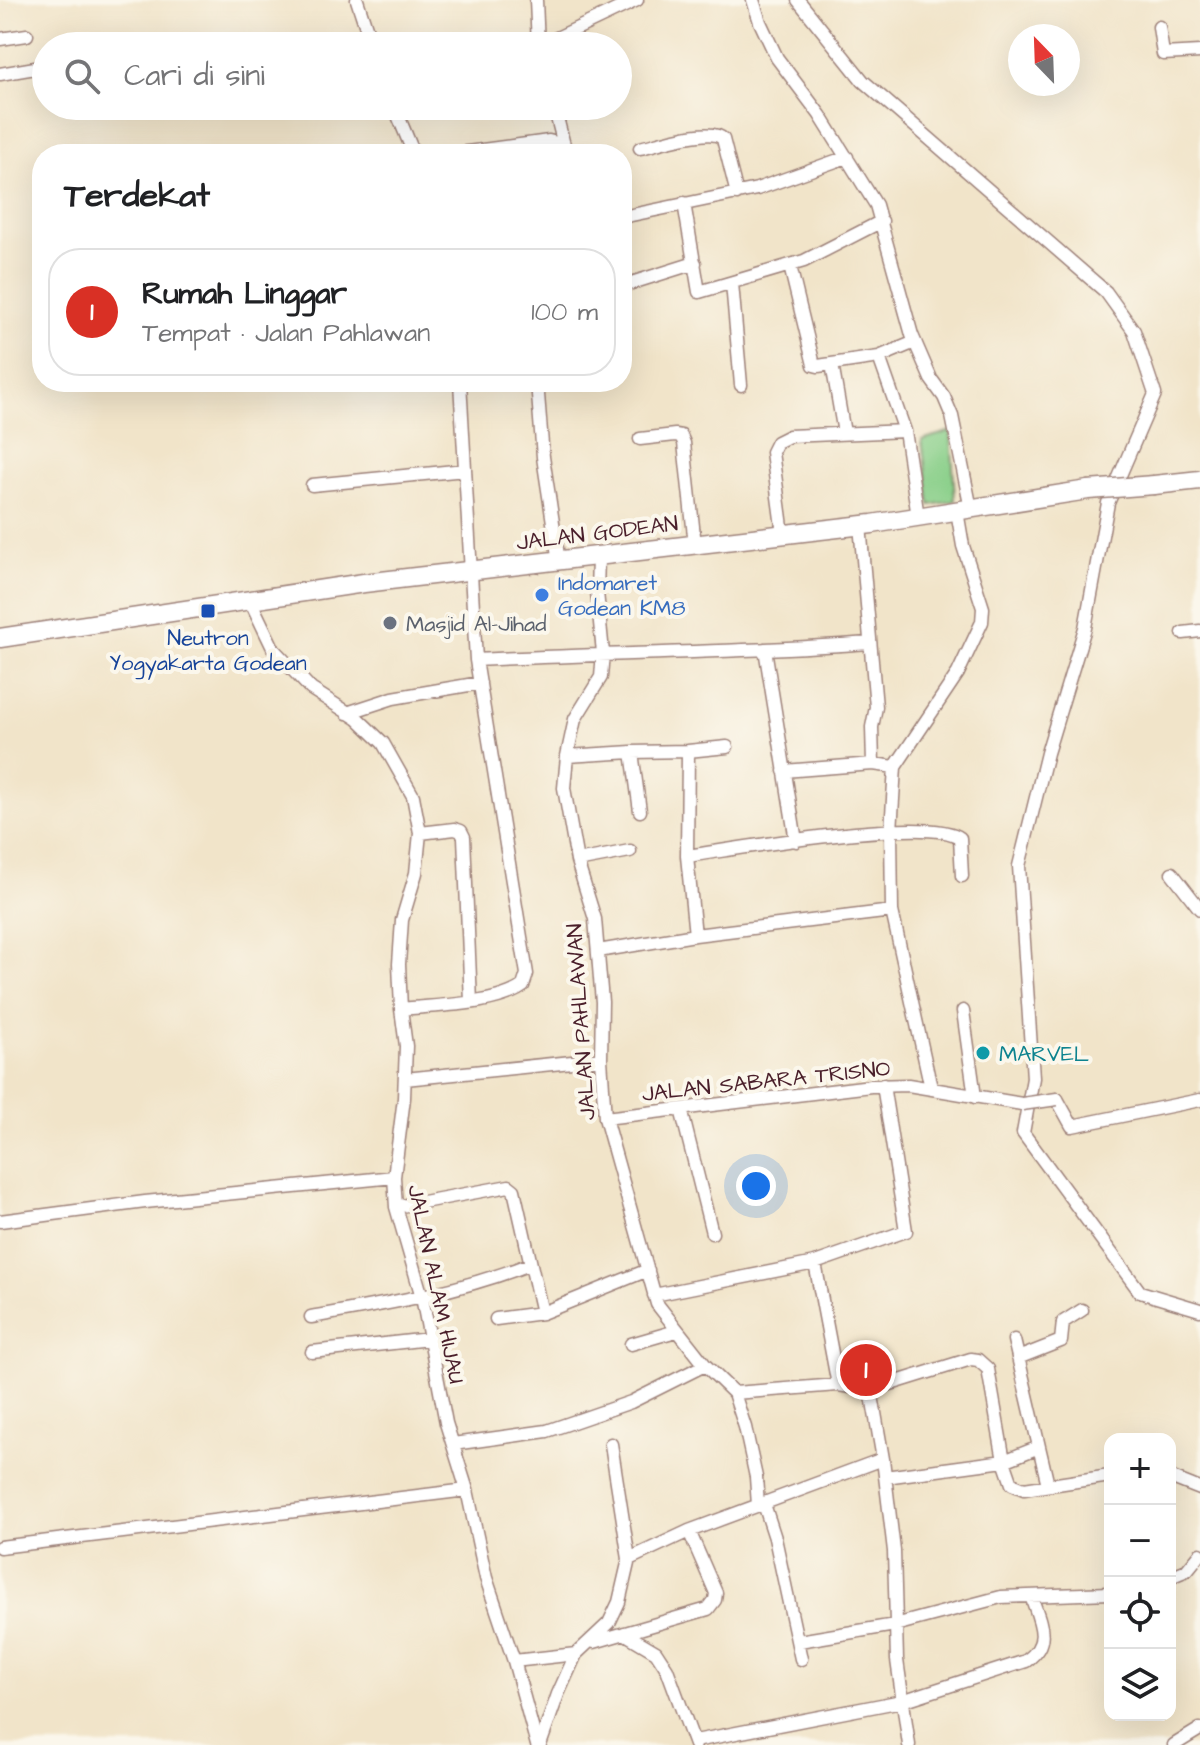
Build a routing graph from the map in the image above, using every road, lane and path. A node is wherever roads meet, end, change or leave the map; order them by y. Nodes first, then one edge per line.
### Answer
1 (357, 0) edge
2 (536, 0) edge
3 (637, 0) edge
4 (753, 0) edge
5 (798, 0) edge
6 (1159, 27) dead end
7 (367, 32) edge
8 (538, 32) edge
9 (569, 32) edge
10 (27, 35) dead end
11 (0, 39) edge
12 (1200, 52) edge
13 (32, 69) edge
14 (0, 74) edge
15 (400, 120) edge
16 (558, 120) edge
17 (410, 144) edge
18 (527, 144) edge
19 (555, 144) edge
20 (564, 144) edge
21 (640, 148) dead end
22 (847, 157) junction
23 (737, 194) junction
24 (684, 203) junction
25 (632, 215) edge
26 (882, 221) junction
27 (695, 263) junction
28 (790, 266) junction
29 (632, 283) edge
30 (732, 283) junction
31 (915, 342) junction
32 (879, 357) junction
33 (832, 364) junction
34 (741, 385) dead end
35 (461, 392) edge
36 (538, 392) edge
37 (905, 431) junction
38 (844, 433) junction
39 (640, 439) dead end
40 (465, 470) junction
41 (1200, 482) edge
42 (312, 485) dead end
43 (964, 510) junction
44 (918, 517) junction
45 (860, 525) junction
46 (783, 534) junction
47 (695, 545) junction
48 (598, 557) junction
49 (559, 562) junction
50 (471, 570) junction
51 (250, 600) junction
52 (1200, 631) edge
53 (1183, 633) dead end
54 (0, 638) edge
55 (870, 643) junction
56 (765, 649) junction
57 (603, 653) junction
58 (476, 660) junction
59 (480, 683) junction
60 (347, 713) junction
61 (727, 747) dead end
62 (688, 751) junction
63 (632, 752) junction
64 (567, 756) junction
65 (886, 765) junction
66 (784, 771) junction
67 (640, 811) dead end
68 (891, 831) junction
69 (420, 833) junction
70 (796, 841) junction
71 (630, 851) dead end
72 (687, 856) junction
73 (577, 861) junction
74 (1172, 873) dead end
75 (962, 876) dead end
76 (1200, 909) edge
77 (892, 911) junction
78 (695, 935) junction
79 (598, 951) junction
80 (471, 1002) junction
81 (401, 1009) junction
82 (963, 1011) dead end
83 (601, 1059) junction
84 (405, 1079) junction
85 (883, 1085) junction
86 (931, 1088) junction
87 (975, 1097) junction
88 (1200, 1100) edge
89 (681, 1109) junction
90 (605, 1118) junction
91 (394, 1177) junction
92 (396, 1207) junction
93 (0, 1221) edge
94 (712, 1233) dead end
95 (815, 1263) junction
96 (530, 1264) junction
97 (648, 1270) junction
98 (654, 1295) junction
99 (422, 1297) junction
100 (1082, 1310) dead end
101 (1200, 1310) edge
102 (542, 1313) junction
103 (311, 1317) dead end
104 (496, 1319) dead end
105 (676, 1331) junction
106 (429, 1339) junction
107 (1014, 1340) dead end
108 (631, 1344) dead end
109 (312, 1352) dead end
110 (1018, 1358) junction
111 (705, 1365) junction
112 (838, 1385) junction
113 (871, 1390) junction
114 (734, 1393) junction
115 (453, 1444) junction
116 (611, 1444) dead end
117 (1039, 1447) junction
118 (883, 1459) junction
119 (1004, 1461) junction
120 (885, 1477) junction
121 (1104, 1477) edge
122 (1176, 1479) edge
123 (1048, 1485) junction
124 (1200, 1489) edge
125 (467, 1490) junction
126 (761, 1504) junction
127 (689, 1531) junction
128 (0, 1547) edge
129 (1200, 1554) edge
130 (629, 1559) junction
131 (1193, 1570) edge
132 (1104, 1593) edge
133 (1031, 1596) junction
134 (895, 1625) junction
135 (624, 1633) junction
136 (799, 1641) junction
137 (590, 1643) junction
138 (576, 1654) junction
139 (801, 1659) dead end
140 (514, 1661) junction
141 (902, 1701) junction
142 (1200, 1729) edge
143 (695, 1743) edge
144 (539, 1745) edge
145 (909, 1745) edge
146 (1174, 1745) edge

1 - 7 street
2 - 8 street
3 - 9 street
4 - 22 street
5 - 101 street
6 - 12 street
10 - 11 street
13 - 14 street
15 - 17 street
16 - 20 street
18 - 19 street
21 - 23 street
22 - 23 street
22 - 26 street
23 - 24 street
24 - 25 street
24 - 27 street
26 - 28 street
26 - 31 street
27 - 29 street
27 - 30 street
28 - 30 street
28 - 33 street
30 - 34 street
31 - 32 street
31 - 43 street
32 - 33 street
32 - 37 street
33 - 38 street
35 - 40 street
36 - 49 street
37 - 38 street
37 - 44 street
38 - 46 street
39 - 47 street
40 - 42 street
40 - 50 street
41 - 43 main road, JALAN GODEAN, bridge
43 - 44 main road, JALAN GODEAN
43 - 65 street
44 - 45 main road, JALAN GODEAN
45 - 46 main road, JALAN GODEAN
45 - 55 street
46 - 47 main road, JALAN GODEAN
47 - 48 main road, JALAN GODEAN
48 - 49 main road, JALAN GODEAN
48 - 57 street, JALAN PAHLAWAN
49 - 50 main road, JALAN GODEAN
50 - 51 main road, JALAN GODEAN
50 - 58 street
51 - 54 main road, JALAN GODEAN
51 - 60 street, JALAN ALAM HIJAU
52 - 53 street
55 - 56 street
55 - 65 street
56 - 57 street
56 - 66 street
57 - 58 street
57 - 64 street, JALAN PAHLAWAN
58 - 59 street
59 - 60 street
59 - 80 street
60 - 69 street, JALAN ALAM HIJAU
61 - 62 street
62 - 63 street
62 - 72 street
63 - 64 street
63 - 67 street
64 - 73 street, JALAN PAHLAWAN
65 - 66 street
65 - 68 street
66 - 70 street
68 - 70 street
68 - 75 street
68 - 77 street
69 - 80 street
69 - 81 street, JALAN ALAM HIJAU
70 - 72 street
71 - 73 street
72 - 78 street
73 - 79 street, JALAN PAHLAWAN
74 - 76 street
77 - 78 street
77 - 86 street
78 - 79 street
79 - 83 street, JALAN PAHLAWAN
80 - 81 street
81 - 84 street, JALAN ALAM HIJAU
82 - 87 street
83 - 84 street
83 - 90 street, JALAN PAHLAWAN
84 - 91 street, JALAN ALAM HIJAU
85 - 86 street, JALAN SABARA TRISNO
85 - 89 street, JALAN SABARA TRISNO
85 - 95 street
86 - 87 street, JALAN SABARA TRISNO
87 - 88 street, JALAN SABARA TRISNO, bridge
89 - 90 street, JALAN SABARA TRISNO
89 - 94 street
90 - 97 street, JALAN PAHLAWAN
91 - 92 street, JALAN ALAM HIJAU
91 - 93 street
92 - 96 street
92 - 99 street, JALAN ALAM HIJAU
95 - 98 street
95 - 112 street
96 - 99 street
96 - 102 street
97 - 98 street, JALAN PAHLAWAN
97 - 102 street
98 - 105 street, JALAN PAHLAWAN
99 - 103 street
99 - 106 street, JALAN ALAM HIJAU
100 - 110 street
102 - 104 street
105 - 108 street
105 - 111 street, JALAN PAHLAWAN
106 - 109 street
106 - 115 street, JALAN ALAM HIJAU
107 - 110 street
110 - 117 street
111 - 114 street, JALAN PAHLAWAN
111 - 115 street
112 - 113 street
112 - 114 street
113 - 118 street
113 - 119 street
114 - 126 street, JALAN PAHLAWAN
115 - 125 street, JALAN ALAM HIJAU
116 - 130 street
117 - 119 street
117 - 123 street
118 - 120 street
118 - 126 street
119 - 120 street
119 - 123 street
120 - 134 street
121 - 123 street
122 - 124 street
125 - 128 street
125 - 140 street, JALAN ALAM HIJAU
126 - 127 street
126 - 136 street, JALAN PAHLAWAN
127 - 130 street
127 - 135 street
129 - 131 street
130 - 137 street
132 - 133 street
133 - 134 street
133 - 141 street
134 - 136 street
134 - 141 street
135 - 137 street
135 - 143 street
136 - 139 street, JALAN PAHLAWAN
137 - 138 street
138 - 140 street
138 - 144 street
140 - 144 street, JALAN ALAM HIJAU
141 - 143 street
141 - 145 street
142 - 146 street

